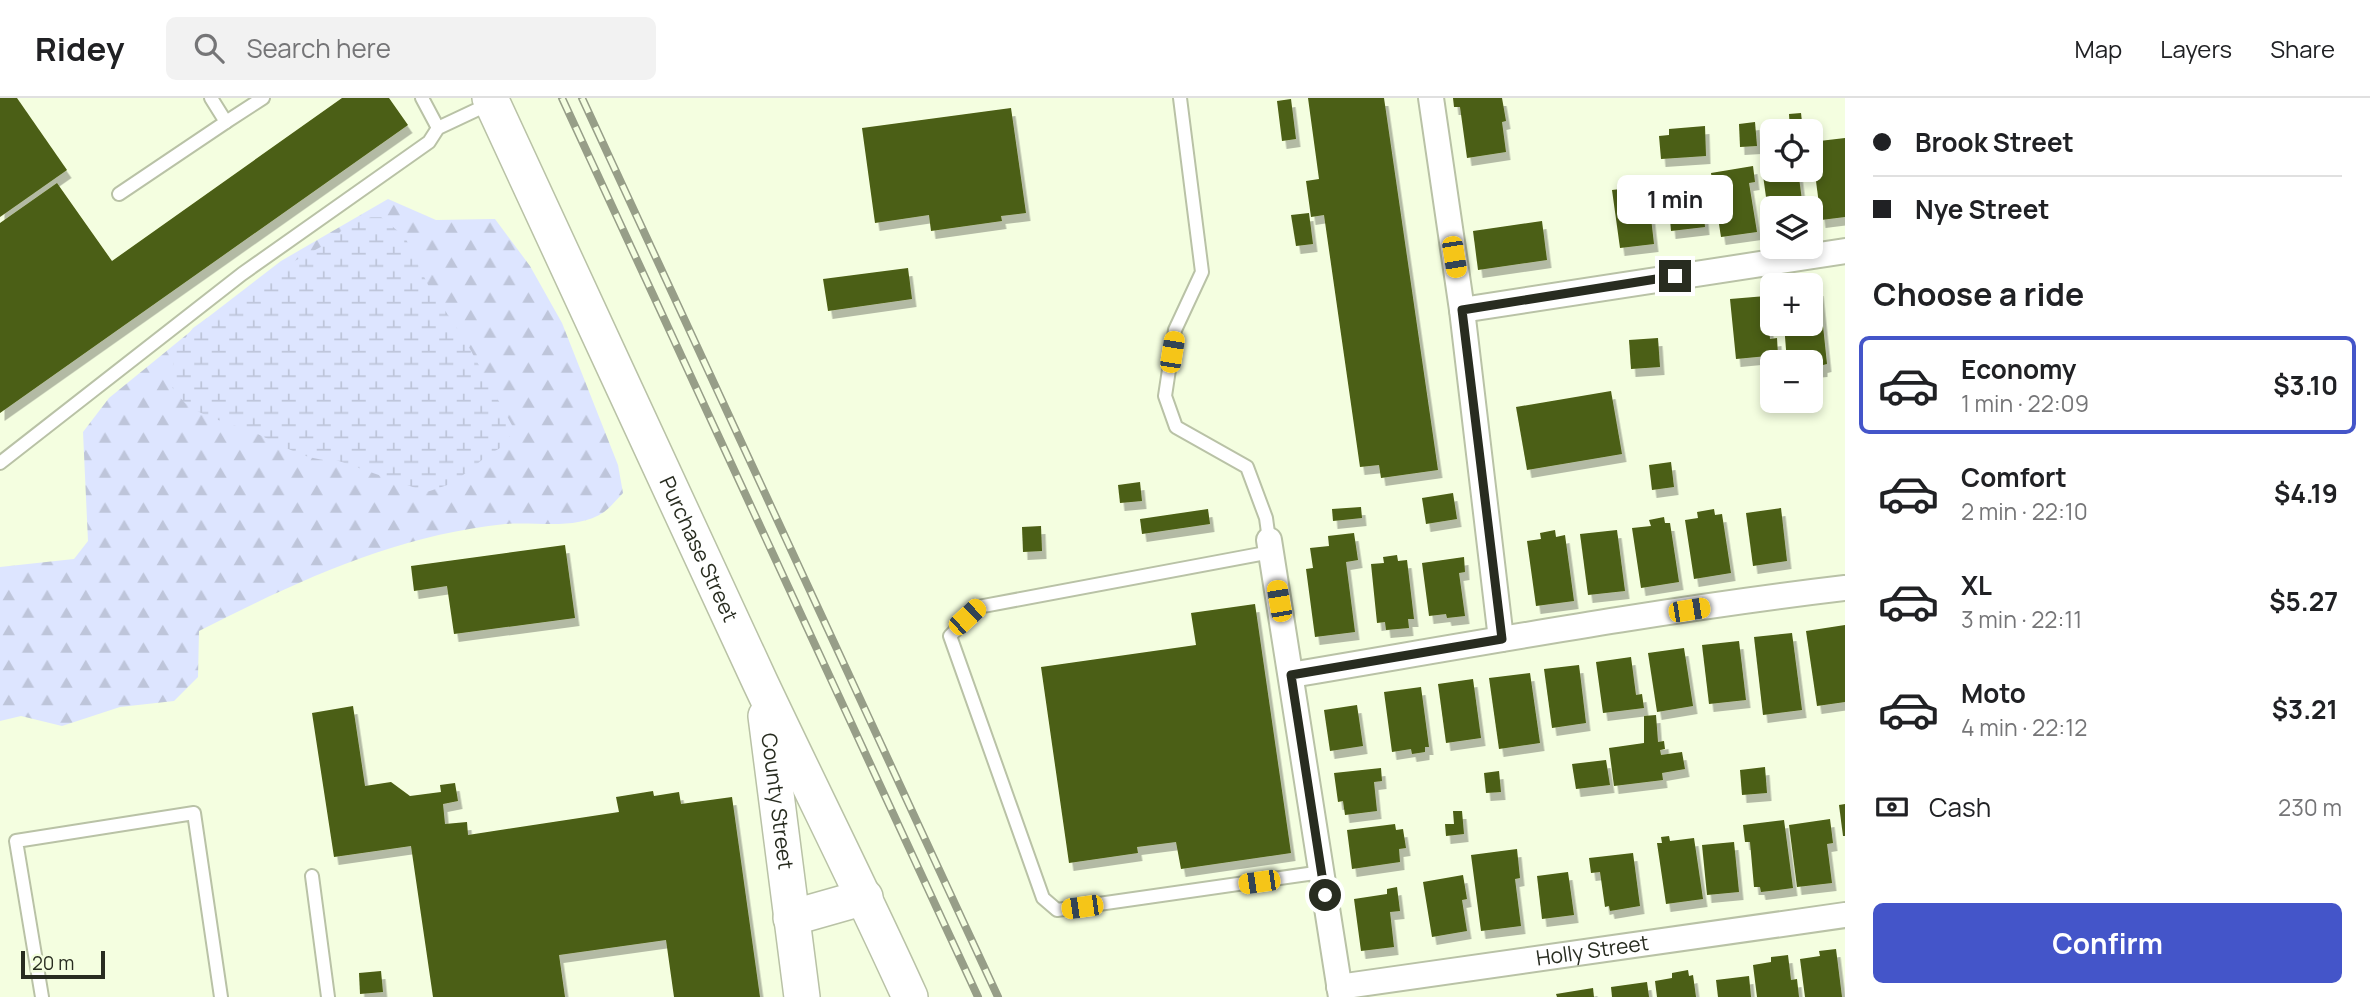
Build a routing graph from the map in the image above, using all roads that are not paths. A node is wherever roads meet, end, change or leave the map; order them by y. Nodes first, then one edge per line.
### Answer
1 (211, 98) edge
2 (263, 98) edge
3 (422, 98) edge
4 (1180, 98) edge
5 (1431, 98) edge
6 (491, 100) edge
7 (226, 122) junction
8 (438, 128) junction
9 (119, 194) dead end
10 (1845, 251) edge
11 (1462, 310) junction
12 (0, 463) edge
13 (1270, 546) junction
14 (1845, 588) edge
15 (1502, 639) junction
16 (1291, 675) junction
17 (762, 685) junction
18 (1322, 872) junction
19 (312, 876) dead end
20 (865, 897) junction
21 (1845, 915) edge
22 (791, 918) junction
23 (1340, 992) edge
24 (42, 997) edge
25 (221, 997) edge
26 (328, 997) edge
27 (802, 997) edge
28 (910, 997) edge

1 - 7 lane
2 - 7 lane
3 - 8 lane
4 - 13 lane
5 - 11 street
6 - 8 lane
6 - 17 main road, Purchase Street
7 - 9 lane
8 - 12 lane
10 - 11 street
11 - 15 street
13 - 16 street
13 - 18 lane
14 - 15 street
15 - 16 street
16 - 18 street
17 - 20 main road, Purchase Street
17 - 22 main road, County Street
18 - 23 street
19 - 26 lane
20 - 22 main road
20 - 28 main road, Purchase Street
21 - 23 street, Holly Street
22 - 27 main road, County Street
24 - 25 lane

